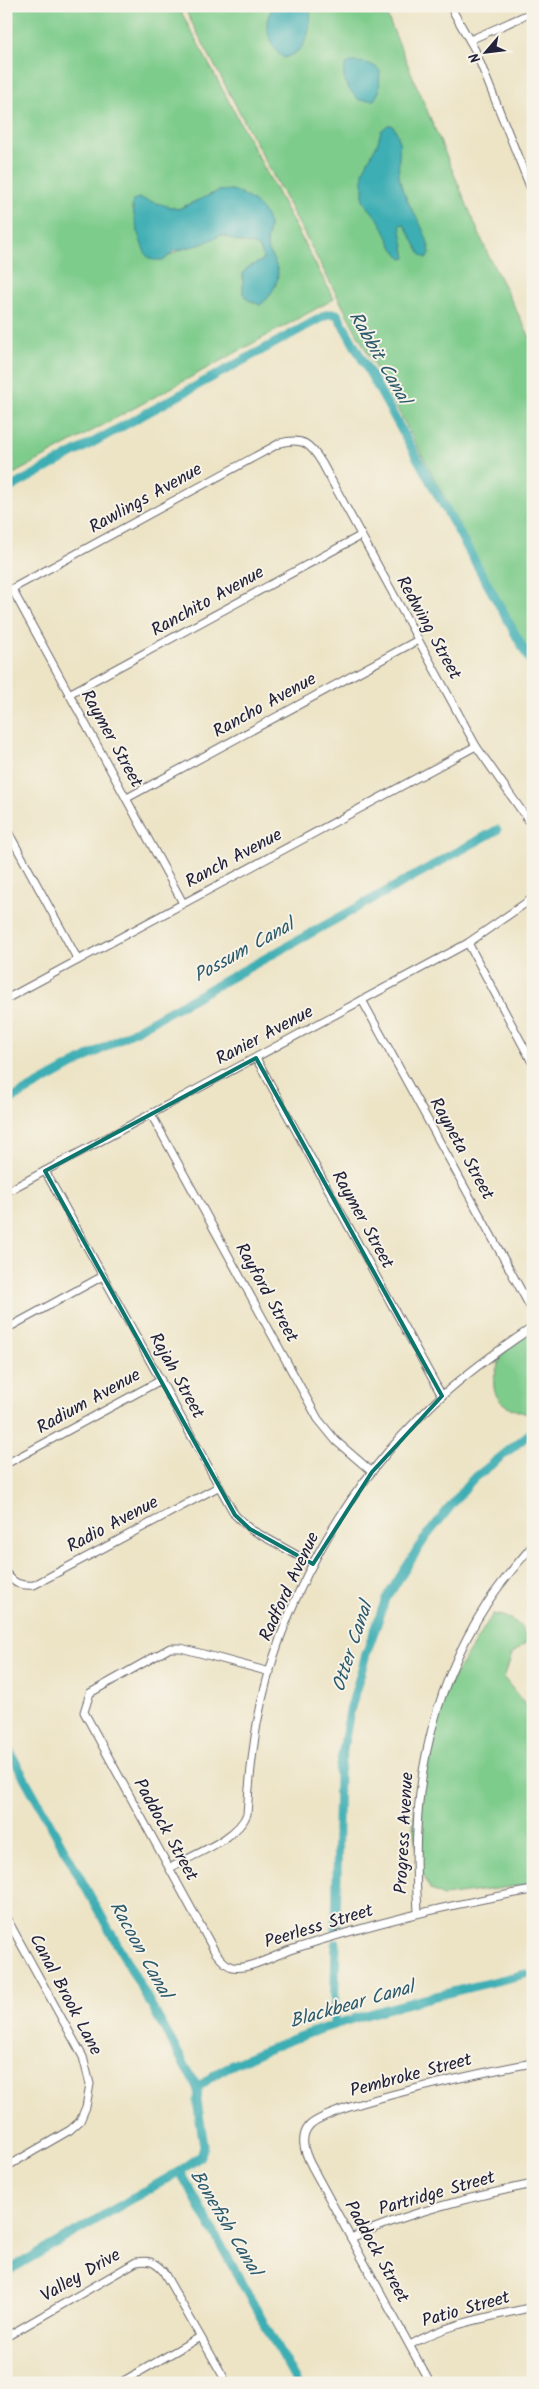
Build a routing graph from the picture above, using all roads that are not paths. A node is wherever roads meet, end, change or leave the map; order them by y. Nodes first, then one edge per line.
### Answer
1 (450, 6) edge
2 (533, 12) edge
3 (470, 40) junction
4 (533, 194) edge
5 (303, 441) joint
6 (360, 536) junction
7 (9, 591) edge
8 (418, 640) junction
9 (69, 694) junction
10 (476, 746) junction
11 (127, 798) junction
12 (533, 827) edge
13 (6, 828) edge
14 (533, 898) edge
15 (183, 903) junction
16 (468, 943) junction
17 (78, 960) junction
18 (6, 1000) edge
19 (362, 1000) junction
20 (256, 1058) junction
21 (533, 1064) edge
22 (151, 1114) junction
23 (45, 1171) junction
24 (6, 1192) edge
25 (103, 1276) junction
26 (533, 1312) edge
27 (533, 1327) edge
28 (6, 1329) edge
29 (160, 1380) junction
30 (442, 1396) junction
31 (6, 1464) edge
32 (372, 1472) junction
33 (218, 1486) junction
34 (533, 1545) edge
35 (313, 1564) junction
36 (6, 1573) edge
37 (270, 1672) junction
38 (170, 1868) junction
39 (533, 1890) edge
40 (418, 1912) junction
41 (6, 1917) edge
42 (232, 1967) joint
43 (533, 2063) edge
44 (304, 2134) joint
45 (6, 2167) edge
46 (533, 2184) edge
47 (351, 2238) junction
48 (533, 2307) edge
49 (6, 2337) edge
50 (200, 2337) junction
51 (410, 2345) junction
52 (120, 2383) edge
53 (227, 2383) edge
54 (430, 2383) edge

1 - 3 street
2 - 3 street
3 - 4 street
5 - 6 street, Redwing Street
5 - 7 street, Rawlings Avenue
6 - 8 street, Redwing Street
6 - 9 street, Ranchito Avenue
7 - 9 street, Raymer Street
8 - 10 street, Redwing Street
8 - 11 street, Rancho Avenue
9 - 11 street, Raymer Street
10 - 12 street, Redwing Street
10 - 15 street, Ranch Avenue
11 - 15 street, Raymer Street
13 - 17 street
14 - 16 street, Ranier Avenue
15 - 17 street, Ranch Avenue
16 - 19 street, Ranier Avenue
16 - 21 street
17 - 18 street, Ranch Avenue
19 - 20 street, Ranier Avenue
19 - 26 street, Rayneta Street
20 - 22 street, Ranier Avenue
20 - 30 street, Raymer Street
22 - 23 street, Ranier Avenue
22 - 32 street, Rayford Street
23 - 24 street, Ranier Avenue
23 - 25 street, Rajah Street
25 - 28 street
25 - 29 street, Rajah Street
27 - 30 street, Radford Avenue
29 - 31 street, Radium Avenue
29 - 33 street, Rajah Street
30 - 32 street, Radford Avenue
32 - 35 street, Radford Avenue
33 - 35 street, Rajah Street
33 - 36 street, Radio Avenue
34 - 40 street, Progress Avenue
35 - 37 street, Radford Avenue
37 - 38 street, Radford Avenue
37 - 38 street, Paddock Street
38 - 42 street, Paddock Street
39 - 40 street, Peerless Street
40 - 42 street, Peerless Street
41 - 45 street, Canal Brook Lane
43 - 44 street, Pembroke Street
44 - 47 street, Paddock Street
46 - 47 street, Partridge Street
47 - 51 street, Paddock Street
48 - 51 street, Patio Street
49 - 50 street, Valley Drive
50 - 52 street
50 - 53 street, Valley Drive
51 - 54 street, Paddock Street

